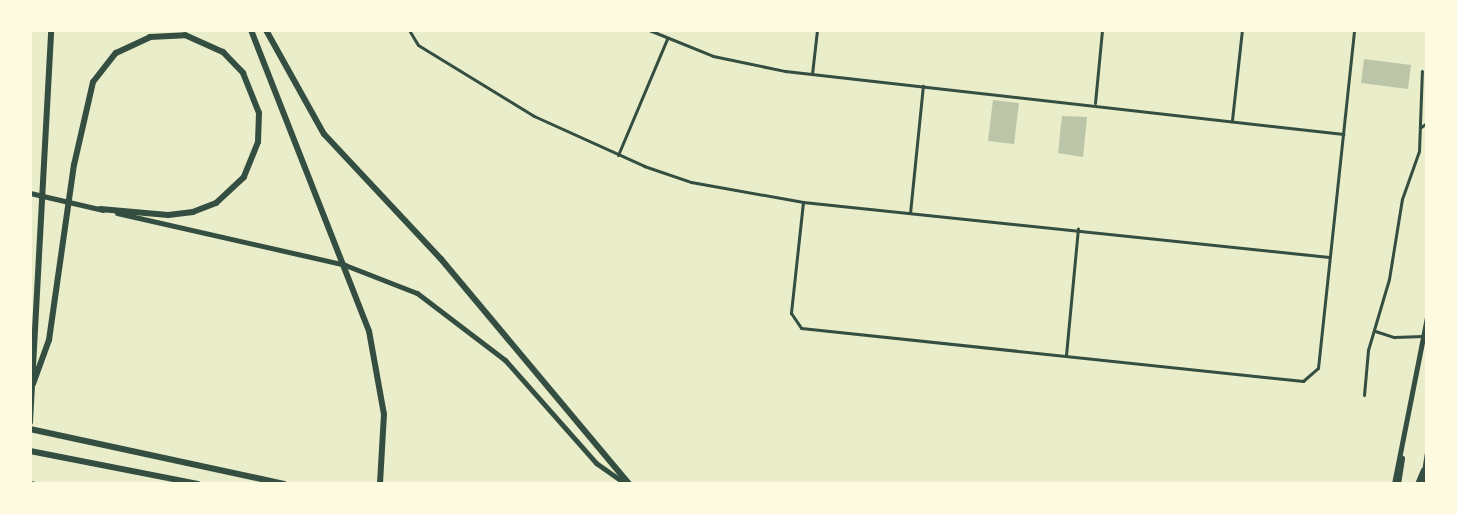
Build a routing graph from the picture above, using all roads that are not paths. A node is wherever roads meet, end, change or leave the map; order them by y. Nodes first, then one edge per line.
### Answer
1 (51, 30) edge
2 (250, 30) edge
3 (266, 30) edge
4 (409, 30) edge
5 (649, 30) edge
6 (817, 30) edge
7 (1102, 30) edge
8 (1242, 30) edge
9 (1354, 30) edge
10 (667, 39) junction
11 (1422, 71) dead end
12 (812, 74) junction
13 (923, 86) junction
14 (1095, 103) junction
15 (1232, 120) junction
16 (1427, 123) edge
17 (1421, 127) junction
18 (1344, 134) junction
19 (618, 155) junction
20 (30, 193) edge
21 (803, 202) junction
22 (100, 209) junction
23 (910, 213) junction
24 (1078, 230) junction
25 (1329, 256) junction
26 (1427, 317) edge
27 (1375, 331) junction
28 (1423, 336) junction
29 (1066, 355) junction
30 (33, 384) junction
31 (1364, 395) dead end
32 (30, 422) edge
33 (30, 429) edge
34 (30, 451) edge
35 (1427, 454) edge
36 (1425, 467) junction
37 (152, 475) junction
38 (30, 483) edge
39 (35, 484) edge
40 (181, 484) edge
41 (198, 484) edge
42 (284, 484) edge
43 (380, 484) edge
44 (627, 484) edge
45 (1396, 484) edge
46 (1417, 484) edge
47 (1422, 484) edge

1 - 30 highway
2 - 43 highway
3 - 44 highway
4 - 19 street
5 - 10 street
6 - 12 street
7 - 14 street
8 - 15 street
9 - 18 street
10 - 12 street
10 - 19 street
11 - 17 street
12 - 13 street
13 - 14 street
13 - 23 street
14 - 15 street
15 - 18 street
16 - 17 street
17 - 27 street
18 - 25 street
19 - 21 street
20 - 22 main road
21 - 23 street
21 - 29 street
22 - 30 highway
22 - 44 main road
23 - 24 street
24 - 25 street
24 - 29 street
25 - 29 street
26 - 28 main road
27 - 28 street
27 - 31 street
28 - 45 main road
30 - 32 highway
33 - 42 highway
34 - 37 highway
35 - 36 main road
36 - 46 main road
36 - 47 main road
37 - 40 highway
37 - 41 highway
38 - 39 main road

